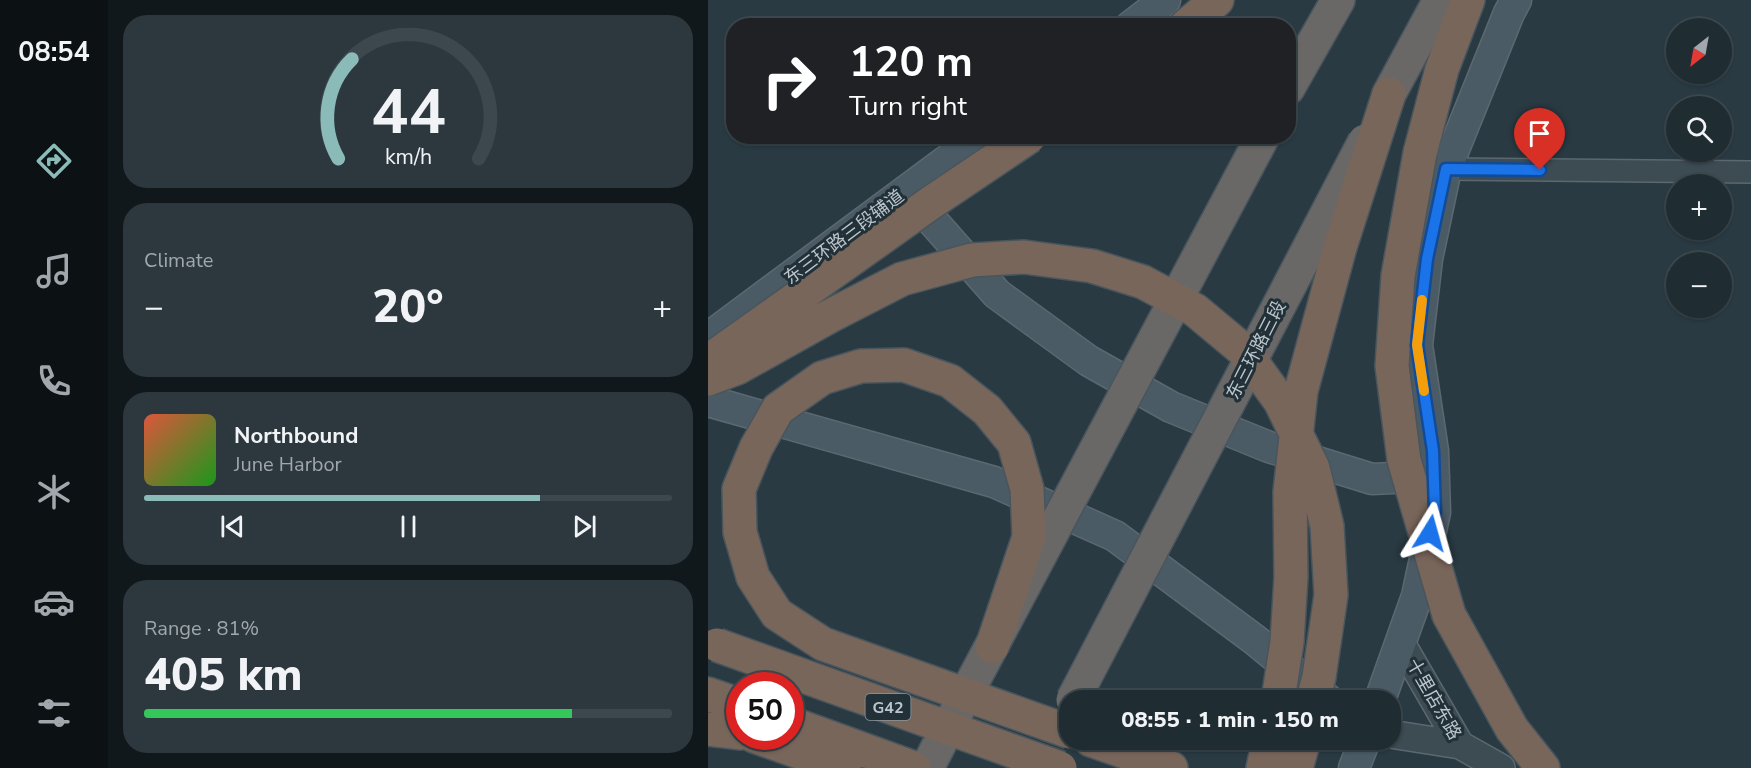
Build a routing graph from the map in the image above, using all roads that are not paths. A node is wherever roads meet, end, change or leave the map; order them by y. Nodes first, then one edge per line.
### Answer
1 (1166, 0) edge
2 (1217, 0) edge
3 (1338, 0) edge
4 (1440, 0) edge
5 (1468, 0) edge
6 (1516, 0) edge
7 (1142, 18) edge
8 (1195, 18) edge
9 (1296, 75) edge
10 (1389, 94) junction
11 (969, 144) edge
12 (1018, 144) edge
13 (1259, 144) edge
14 (1433, 161) junction
15 (1751, 172) edge
16 (906, 191) junction
17 (708, 338) edge
18 (708, 361) edge
19 (708, 379) edge
20 (708, 401) edge
21 (1434, 476) junction
22 (708, 642) edge
23 (1401, 643) junction
24 (992, 647) junction
25 (1078, 690) edge
26 (1280, 690) edge
27 (1316, 690) edge
28 (1317, 690) edge
29 (1384, 690) edge
30 (708, 694) edge
31 (726, 700) edge
32 (804, 728) edge
33 (1059, 728) edge
34 (708, 729) edge
35 (1059, 729) edge
36 (726, 731) edge
37 (1401, 736) edge
38 (1460, 745) junction
39 (793, 750) edge
40 (1120, 750) edge
41 (1267, 750) edge
42 (1301, 750) edge
43 (1361, 750) edge
44 (934, 755) edge
45 (844, 768) edge
46 (914, 768) edge
47 (1038, 768) edge
48 (1060, 768) edge
49 (1171, 768) edge
50 (1263, 768) edge
51 (1296, 768) edge
52 (1354, 768) edge
53 (1501, 768) edge
54 (1543, 768) edge

1 - 7 main road
2 - 8 highway
3 - 9 highway
4 - 10 highway, 东三环路三段
5 - 14 highway
6 - 14 main road
10 - 25 highway, 东三环路三段, bridge
10 - 26 highway, bridge
11 - 16 main road, 东三环路三段辅道
12 - 18 highway, bridge
13 - 24 highway, bridge
14 - 15 street
14 - 21 main road
14 - 54 highway, bridge
16 - 17 main road, 东三环路三段辅道
16 - 21 main road
19 - 27 highway, bridge
20 - 28 main road
21 - 23 main road
22 - 48 highway, G42, bridge
23 - 29 main road
23 - 38 street, 十里店东路
24 - 33 highway, bridge
24 - 44 highway, bridge
30 - 31 highway
32 - 46 highway
34 - 36 highway
35 - 47 highway, bridge
37 - 38 street
38 - 53 street, 十里店东路
39 - 45 highway
40 - 49 highway
41 - 50 highway
42 - 51 highway
43 - 52 main road

